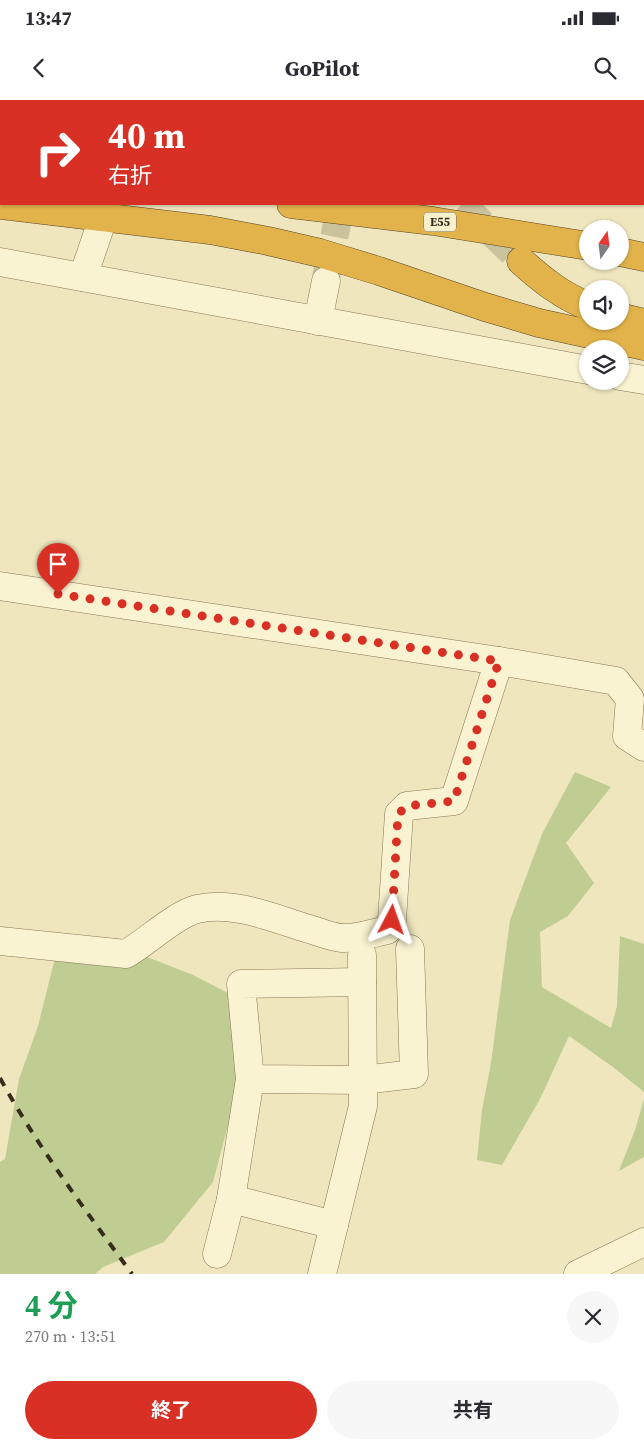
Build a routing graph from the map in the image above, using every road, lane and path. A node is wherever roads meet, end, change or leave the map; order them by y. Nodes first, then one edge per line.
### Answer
1 (0, 205) edge
2 (299, 205) edge
3 (100, 227) dead end
4 (579, 245) edge
5 (629, 254) edge
6 (644, 257) edge
7 (521, 261) tunnel mouth
8 (0, 262) edge
9 (83, 277) junction
10 (326, 281) tunnel mouth
11 (579, 303) edge
12 (629, 319) edge
13 (318, 321) junction
14 (644, 323) edge
15 (644, 346) edge
16 (579, 368) edge
17 (629, 378) edge
18 (644, 380) edge
19 (0, 586) edge
20 (499, 661) junction
21 (644, 747) edge
22 (0, 941) edge
23 (410, 949) dead end
24 (362, 954) dead end
25 (362, 982) junction
26 (250, 1079) junction
27 (363, 1080) junction
28 (231, 1199) junction
29 (334, 1224) junction
30 (644, 1242) edge
31 (217, 1254) dead end
32 (322, 1274) edge
33 (578, 1274) edge

1 - 15 highway
2 - 4 highway, E55
3 - 9 street
5 - 6 highway
7 - 11 highway
8 - 9 street
9 - 13 street
10 - 13 street
12 - 14 highway
13 - 16 street
17 - 18 street
19 - 20 street
20 - 21 street
20 - 22 street
23 - 27 street
24 - 25 street
25 - 26 street
25 - 27 street
26 - 27 street
26 - 28 street
27 - 29 street
28 - 29 street
28 - 31 street
29 - 32 street
30 - 33 street

